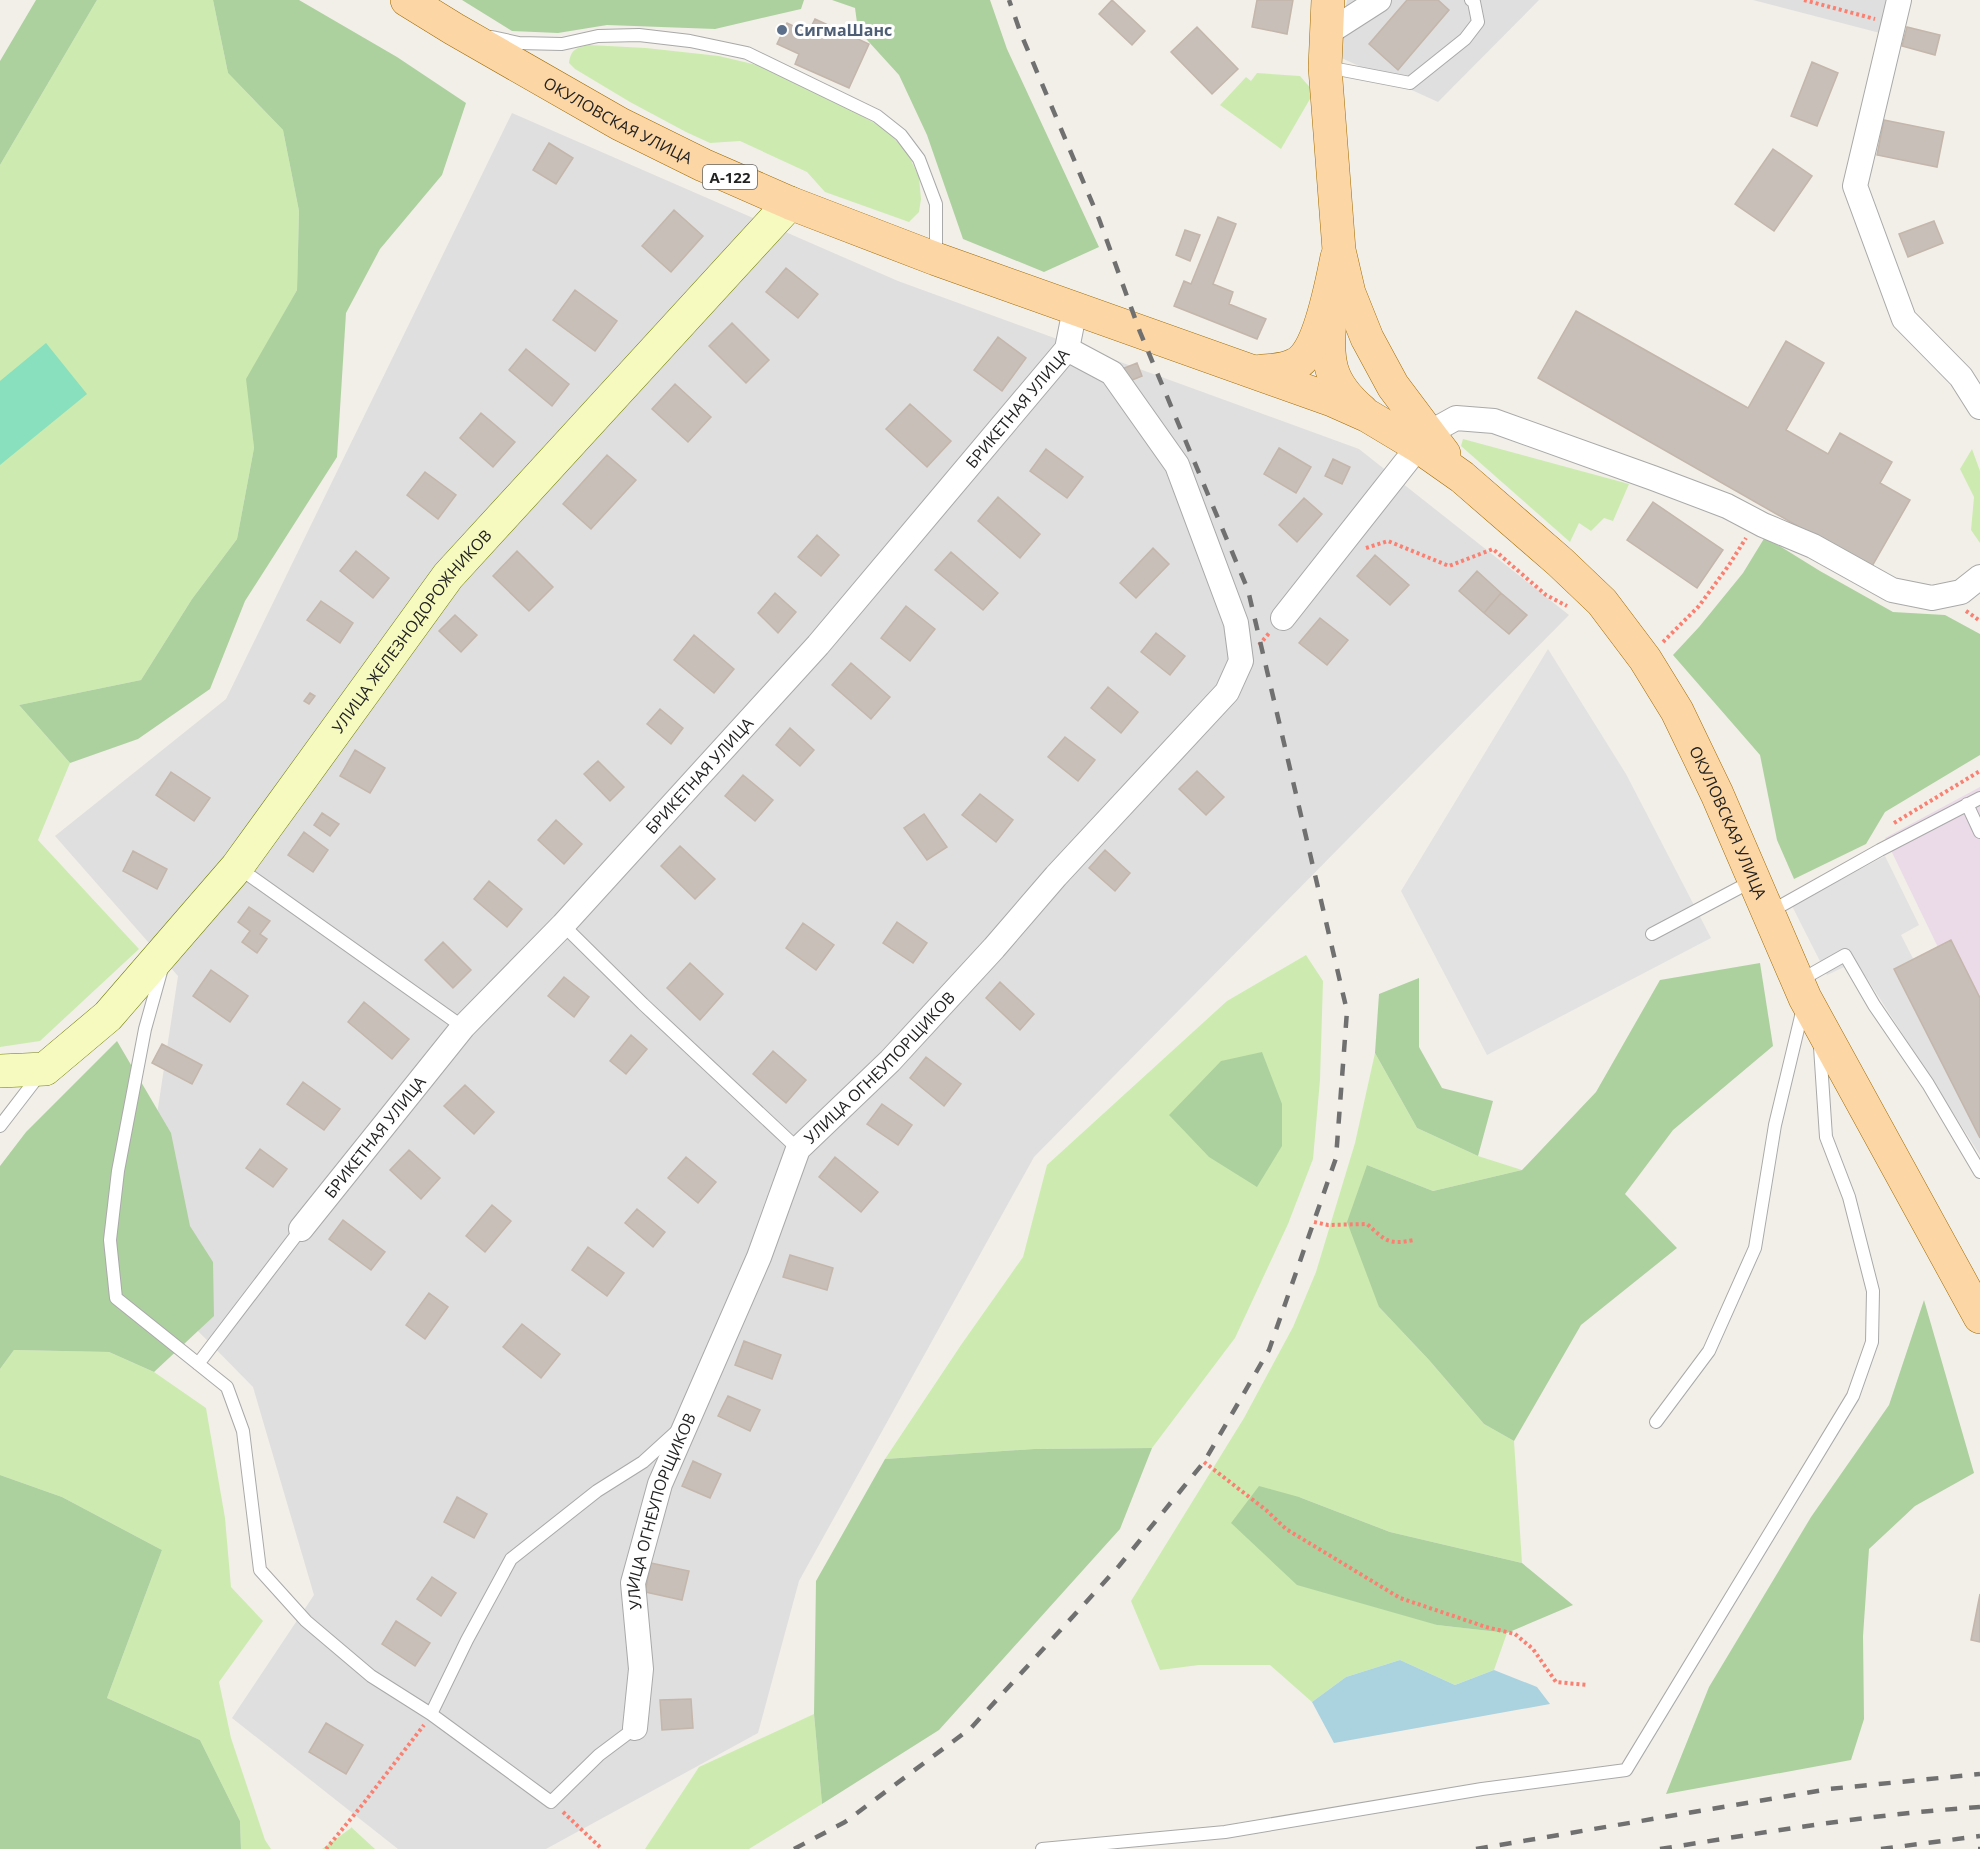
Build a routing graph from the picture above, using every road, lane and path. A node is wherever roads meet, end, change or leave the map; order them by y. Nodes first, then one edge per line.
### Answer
1 (407, 0) edge
2 (1328, 0) edge
3 (1379, 0) edge
4 (1471, 0) edge
5 (1804, 0) edge
6 (1899, 0) edge
7 (1893, 24) junction
8 (454, 29) junction
9 (1326, 34) junction
10 (1325, 67) junction
11 (790, 203) junction
12 (1338, 250) junction
13 (936, 259) junction
14 (1332, 286) junction
15 (1075, 309) junction
16 (1357, 314) junction
17 (1067, 349) junction
18 (1251, 372) junction
19 (1334, 375) junction
20 (1292, 386) junction
21 (1980, 407) edge
22 (1368, 416) junction
23 (1423, 440) junction
24 (1763, 525) junction
25 (1362, 549) dead end
26 (1980, 577) edge
27 (1602, 602) junction
28 (1283, 618) dead end
29 (1645, 659) junction
30 (1980, 771) edge
31 (1980, 798) edge
32 (1967, 804) junction
33 (1980, 832) edge
34 (1876, 853) junction
35 (237, 867) junction
36 (1754, 880) junction
37 (1767, 914) junction
38 (563, 925) junction
39 (1652, 934) dead end
40 (168, 947) junction
41 (1807, 1001) junction
42 (463, 1027) junction
43 (45, 1069) junction
44 (0, 1071) edge
45 (0, 1126) edge
46 (798, 1149) junction
47 (1980, 1172) edge
48 (1314, 1222) dead end
49 (301, 1229) joint
50 (1414, 1240) dead end
51 (1980, 1317) edge
52 (198, 1364) junction
53 (688, 1422) junction
54 (1656, 1422) dead end
55 (1204, 1462) dead end
56 (1587, 1685) dead end
57 (430, 1714) junction
58 (635, 1728) joint
59 (551, 1802) junction
60 (326, 1849) edge
61 (602, 1849) edge
62 (1042, 1849) edge

1 - 8 main road, ОКУЛОВСКАЯ УЛИЦА / А-122
2 - 9 main road
3 - 9 street
4 - 10 lane
5 - 7 path
6 - 7 street
7 - 21 street
8 - 11 main road, ОКУЛОВСКАЯ УЛИЦА / А-122
8 - 13 lane
9 - 10 main road
10 - 12 main road
11 - 13 main road, ОКУЛОВСКАЯ УЛИЦА / А-122
11 - 35 street, УЛИЦА ЖЕЛЕЗНОДОРОЖНИКОВ
12 - 14 main road
12 - 16 main road
13 - 15 main road, ОКУЛОВСКАЯ УЛИЦА / А-122
14 - 18 main road
14 - 19 main road
15 - 17 street, БРИКЕТНАЯ УЛИЦА
15 - 18 main road, А-122
16 - 19 main road
16 - 23 main road
17 - 38 street, БРИКЕТНАЯ УЛИЦА
17 - 46 street, УЛИЦА ОГНЕУПОРЩИКОВ
18 - 20 main road
19 - 20 main road
19 - 22 main road
20 - 22 main road
22 - 23 main road, ОКУЛОВСКАЯ УЛИЦА
23 - 24 street
23 - 27 main road, ОКУЛОВСКАЯ УЛИЦА
23 - 28 street
24 - 26 street
24 - 29 path
25 - 27 path
27 - 29 main road, ОКУЛОВСКАЯ УЛИЦА
29 - 36 main road, ОКУЛОВСКАЯ УЛИЦА
30 - 34 path
31 - 32 lane
32 - 33 lane
32 - 34 lane
34 - 37 lane
35 - 40 street, УЛИЦА ЖЕЛЕЗНОДОРОЖНИКОВ
35 - 42 lane
36 - 37 main road, ОКУЛОВСКАЯ УЛИЦА
36 - 39 lane
37 - 41 main road, ОКУЛОВСКАЯ УЛИЦА
38 - 42 street, БРИКЕТНАЯ УЛИЦА
38 - 46 lane
40 - 43 street, УЛИЦА ЖЕЛЕЗНОДОРОЖНИКОВ
40 - 52 lane
41 - 47 lane
41 - 51 main road, ОКУЛОВСКАЯ УЛИЦА
41 - 54 lane
41 - 62 lane
42 - 49 street, БРИКЕТНАЯ УЛИЦА
43 - 44 street
43 - 45 lane
46 - 53 street, УЛИЦА ОГНЕУПОРЩИКОВ
48 - 50 path
49 - 52 lane
52 - 57 lane
53 - 57 lane
53 - 58 street, УЛИЦА ОГНЕУПОРЩИКОВ
55 - 56 path
57 - 59 lane
57 - 60 path
58 - 59 lane
59 - 61 path

